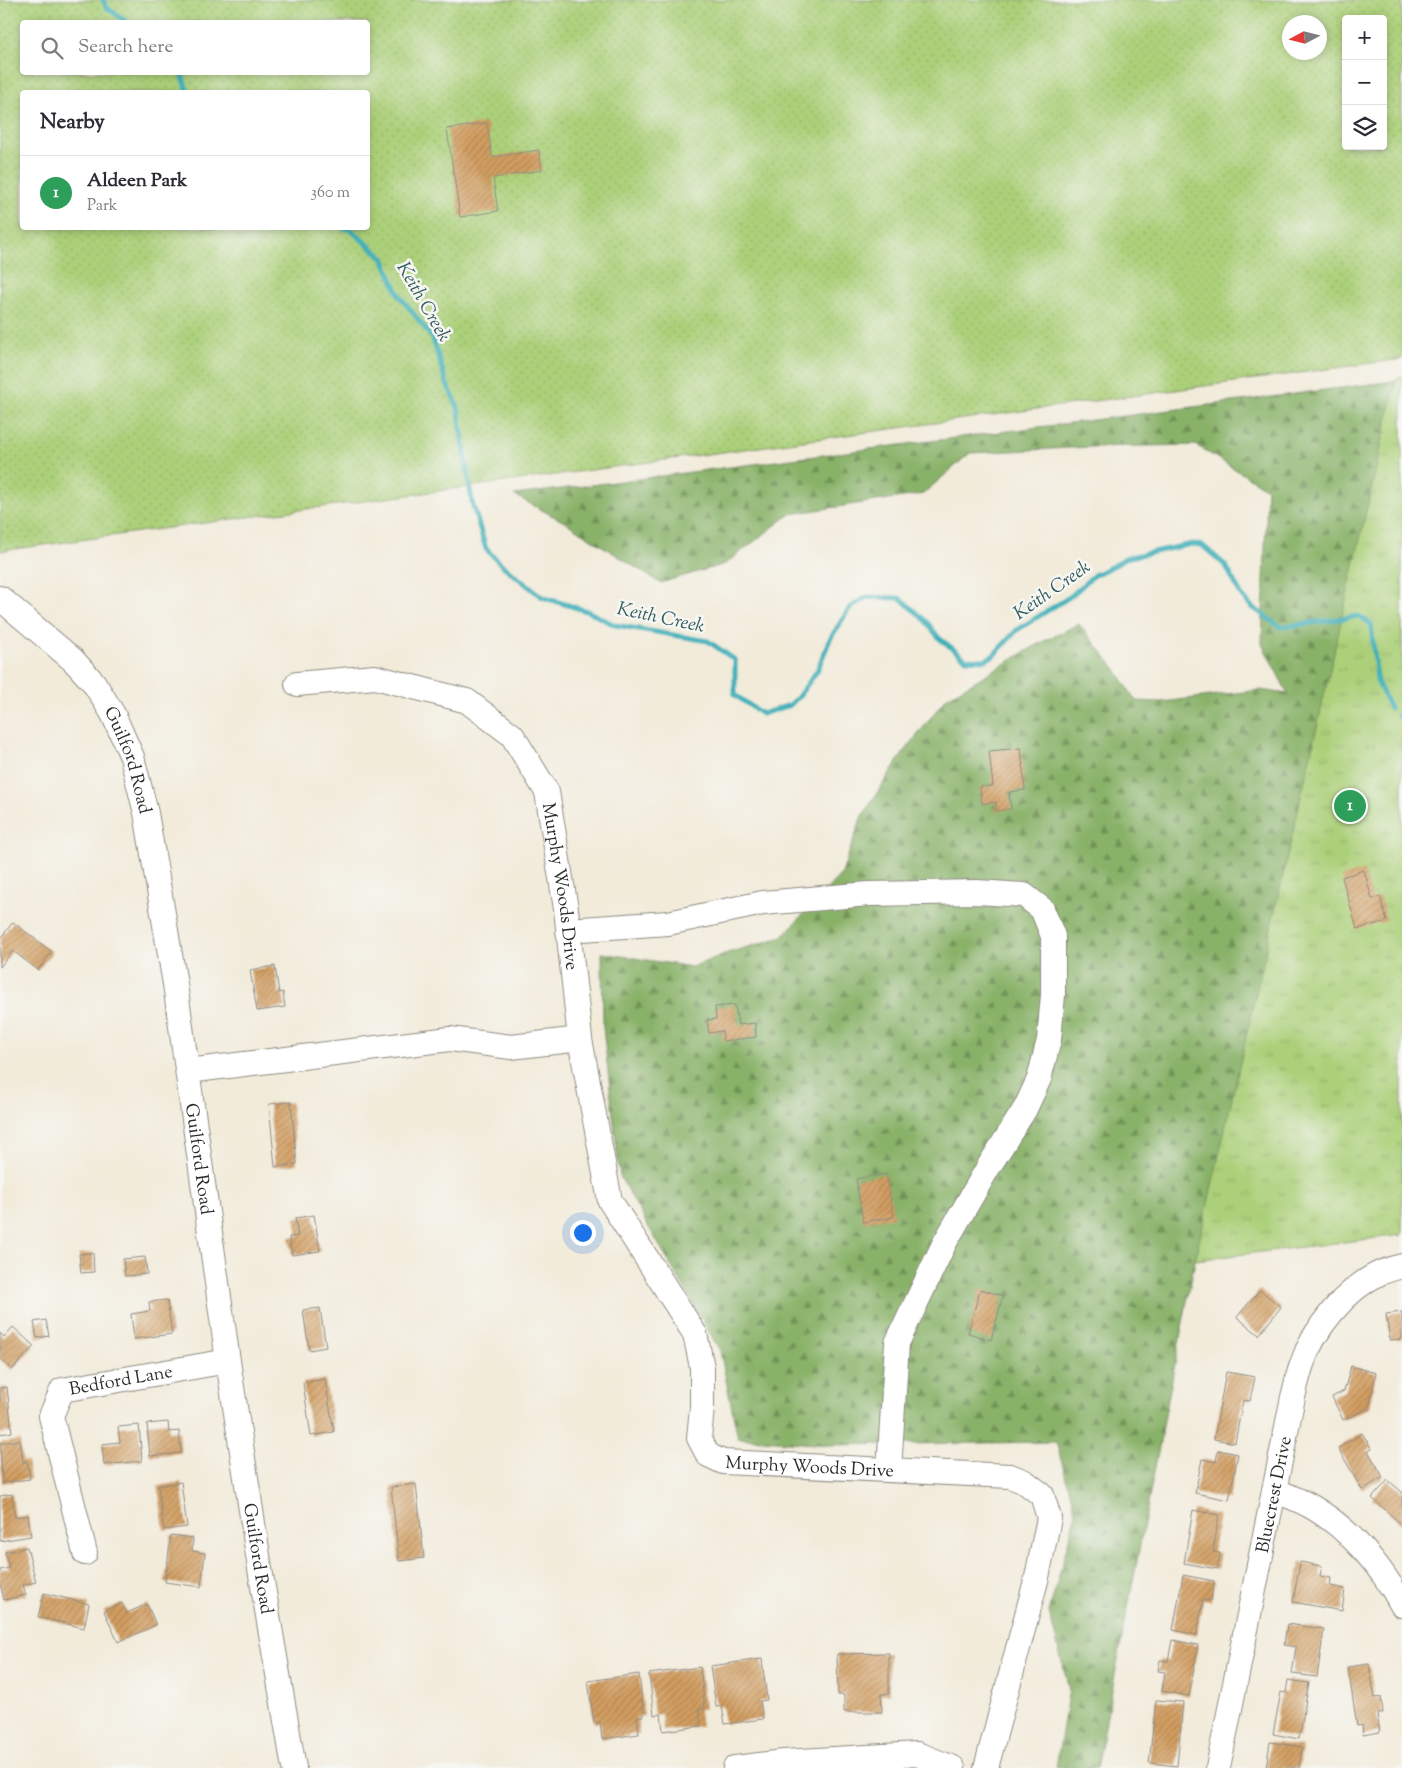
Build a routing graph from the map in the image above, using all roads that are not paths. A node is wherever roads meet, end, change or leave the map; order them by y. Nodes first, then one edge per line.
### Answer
1 (0, 598) edge
2 (297, 684) dead end
3 (568, 930) junction
4 (580, 1039) junction
5 (188, 1071) junction
6 (1402, 1266) edge
7 (228, 1361) junction
8 (889, 1470) junction
9 (1274, 1490) junction
10 (85, 1553) dead end
11 (1402, 1605) edge
12 (294, 1768) edge
13 (735, 1768) edge
14 (953, 1768) edge
15 (986, 1768) edge
16 (1218, 1768) edge

1 - 5 street, Guilford Road
2 - 3 street, Murphy Woods Drive
3 - 4 street, Murphy Woods Drive
3 - 8 street
4 - 5 street
4 - 8 street, Murphy Woods Drive
5 - 7 street, Guilford Road
6 - 9 street, Bluecrest Drive
7 - 10 street, Bedford Lane
7 - 12 street, Guilford Road
8 - 15 street, Murphy Woods Drive
9 - 11 street
9 - 16 street, Bluecrest Drive
13 - 14 street

